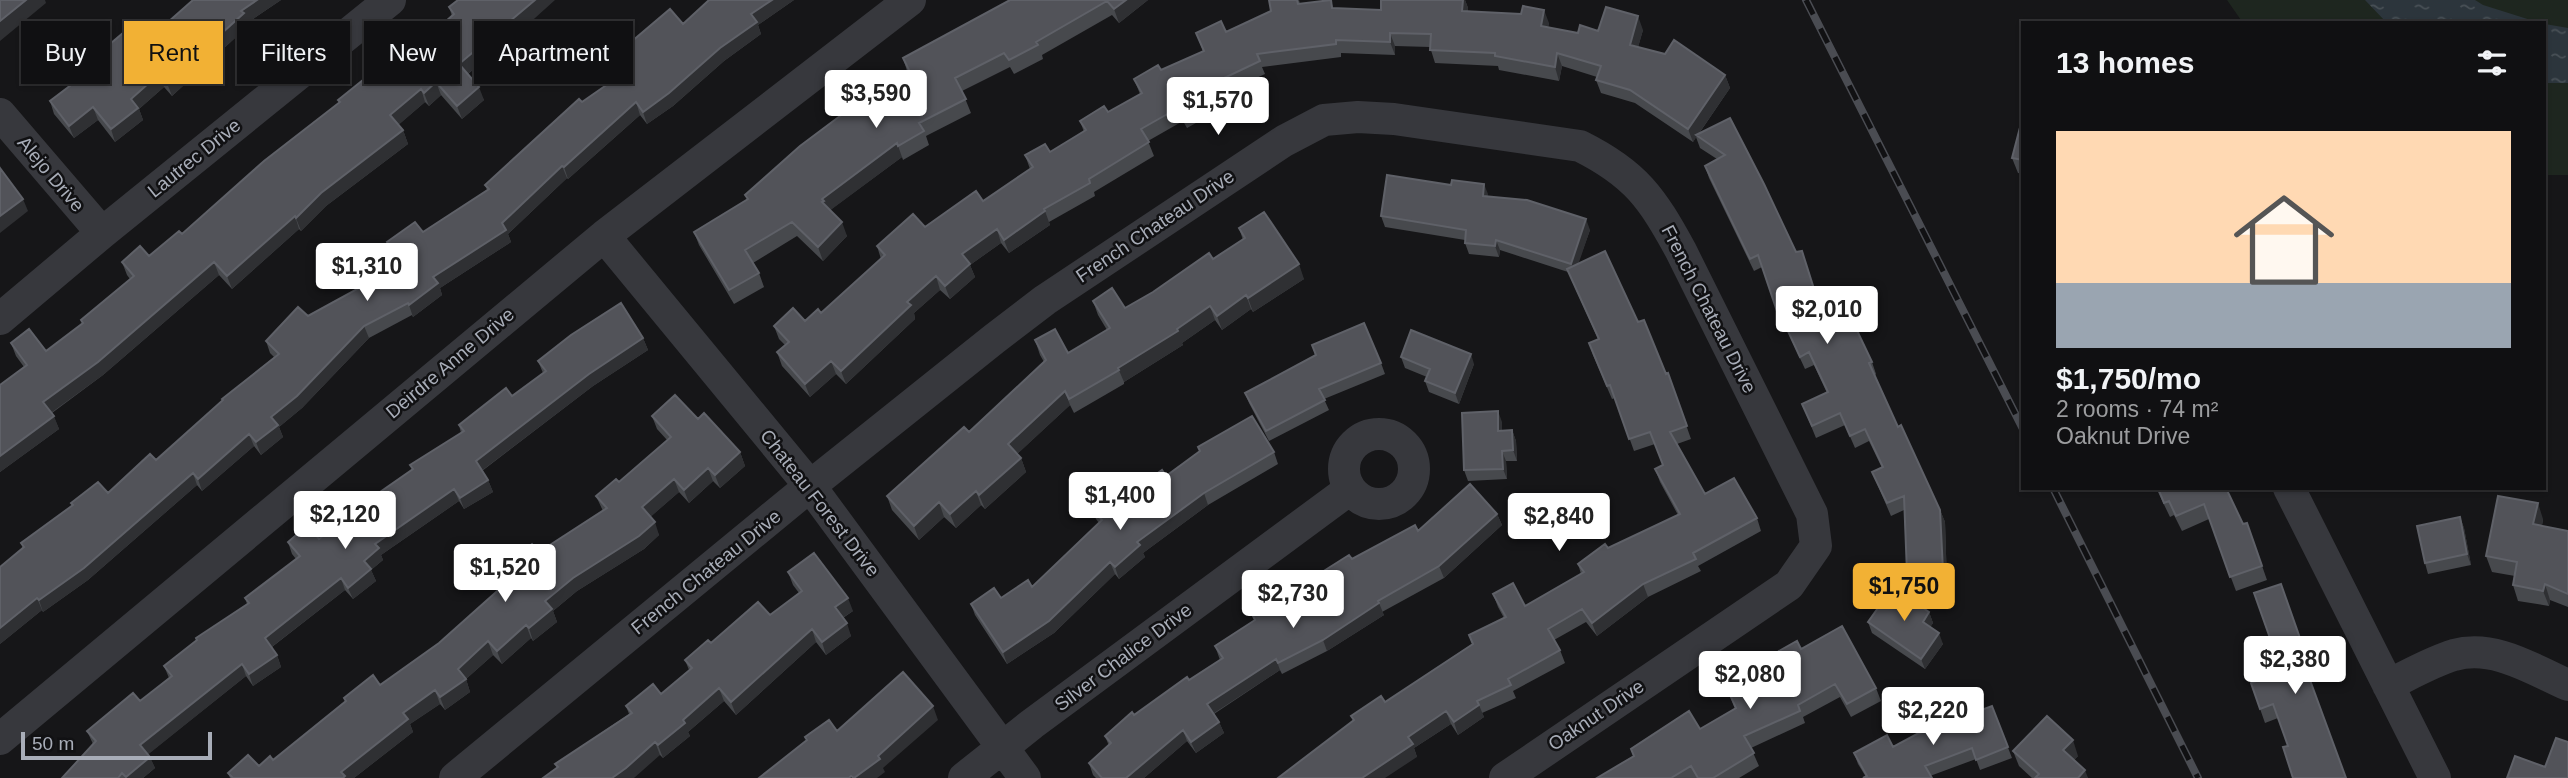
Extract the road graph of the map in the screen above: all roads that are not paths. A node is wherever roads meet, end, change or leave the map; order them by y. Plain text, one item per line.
1 (390, 0) edge
2 (910, 0) edge
3 (0, 114) edge
4 (102, 233) junction
5 (604, 236) junction
6 (0, 319) edge
7 (810, 486) junction
8 (1350, 489) dead end
9 (2290, 490) edge
10 (1816, 546) joint
11 (2388, 685) junction
12 (2568, 685) edge
13 (0, 738) edge
14 (1002, 747) junction
15 (455, 778) edge
16 (964, 778) edge
17 (1025, 778) edge
18 (1505, 778) edge
19 (2435, 778) edge

1 - 4 street, Lautrec Drive
2 - 5 street, Deirdre Anne Drive
3 - 4 street, Alejo Drive
4 - 6 street, Lautrec Drive
5 - 7 street, Chateau Forest Drive
5 - 13 street, Deirdre Anne Drive
7 - 10 street, French Chateau Drive
7 - 14 street, Chateau Forest Drive
7 - 15 street, French Chateau Drive
8 - 14 street, Silver Chalice Drive
9 - 11 street
10 - 18 street, Oaknut Drive
11 - 12 street
11 - 19 street
14 - 16 street, Silver Chalice Drive
14 - 17 street, Chateau Forest Drive

